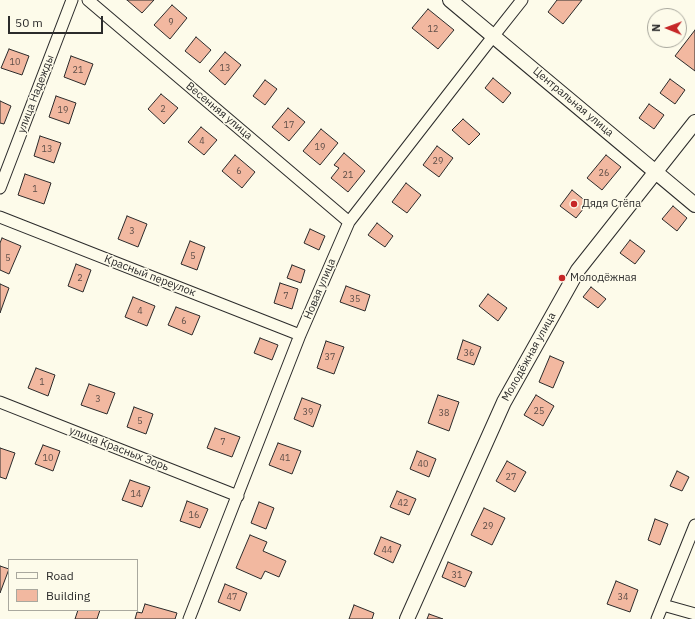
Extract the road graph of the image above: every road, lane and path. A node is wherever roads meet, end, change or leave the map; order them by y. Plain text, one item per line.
1 (72, 0) edge
2 (88, 0) edge
3 (450, 0) edge
4 (522, 0) edge
5 (493, 36) junction
6 (695, 122) edge
7 (656, 172) junction
8 (0, 188) edge
9 (695, 205) edge
10 (0, 217) edge
11 (349, 222) junction
12 (300, 335) junction
13 (0, 402) edge
14 (238, 496) junction
15 (695, 525) edge
16 (663, 604) junction
17 (695, 614) edge
18 (189, 619) edge
19 (407, 619) edge
20 (657, 619) edge

1 - 8 street, улица Надежды
2 - 11 street, Весенняя улица
3 - 5 street, Центральная улица
4 - 5 street, Новая улица
5 - 7 street, Центральная улица
5 - 11 street, Новая улица
6 - 7 street, Молодёжная улица
7 - 9 street, Центральная улица
7 - 19 street, Молодёжная улица
10 - 12 street, Красный переулок
11 - 12 street, Новая улица
12 - 14 street, Новая улица
13 - 14 street, улица Красных Зорь
14 - 18 street, Новая улица
15 - 16 street
16 - 17 street
16 - 20 street

